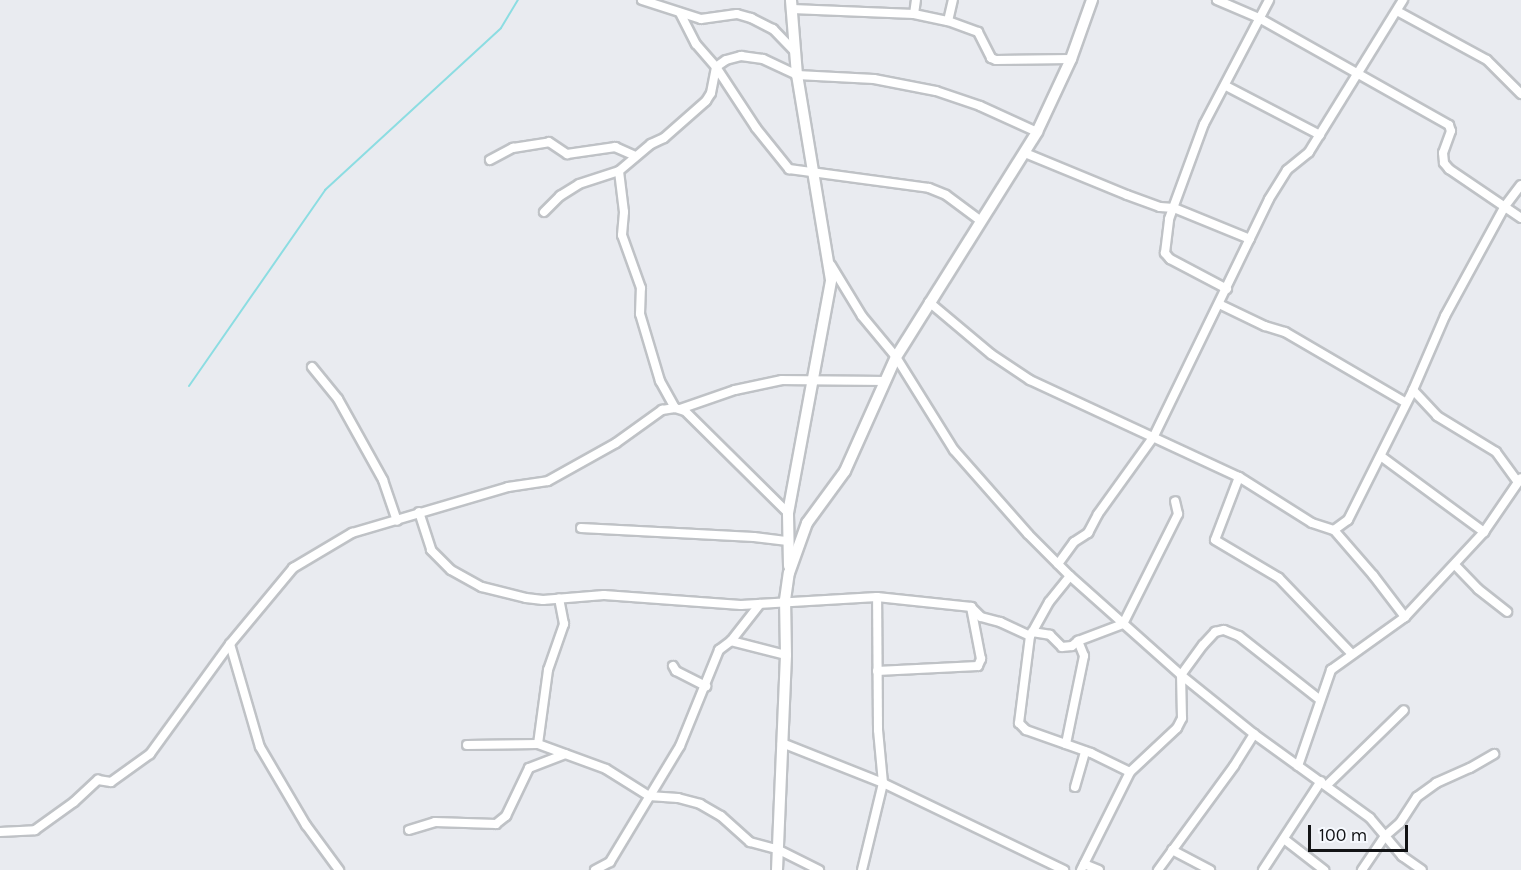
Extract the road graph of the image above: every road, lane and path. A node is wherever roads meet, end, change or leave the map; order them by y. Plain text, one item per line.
1 (642, 0) edge
2 (916, 0) edge
3 (953, 0) edge
4 (1092, 0) edge
5 (1218, 0) edge
6 (1269, 0) edge
7 (1403, 0) edge
8 (791, 5) edge
9 (1397, 11) junction
10 (680, 13) junction
11 (914, 14) junction
12 (1259, 18) junction
13 (948, 21) junction
14 (795, 52) junction
15 (1071, 59) junction
16 (716, 67) junction
17 (1356, 73) junction
18 (797, 75) junction
19 (1226, 86) junction
20 (1521, 94) edge
21 (1037, 132) junction
22 (1320, 135) junction
23 (1025, 153) junction
24 (635, 156) junction
25 (490, 160) dead end
26 (619, 171) junction
27 (816, 174) junction
28 (1521, 185) edge
29 (1505, 206) junction
30 (1174, 207) junction
31 (544, 212) dead end
32 (1521, 218) edge
33 (981, 221) junction
34 (1250, 239) junction
35 (830, 264) junction
36 (1227, 289) junction
37 (929, 302) junction
38 (1219, 304) junction
39 (896, 357) junction
40 (312, 367) dead end
41 (883, 381) junction
42 (814, 382) junction
43 (1413, 390) junction
44 (1405, 402) junction
45 (677, 409) junction
46 (1154, 436) junction
47 (1382, 457) junction
48 (1239, 477) junction
49 (1520, 480) edge
50 (1175, 501) dead end
51 (419, 512) junction
52 (788, 513) junction
53 (397, 521) junction
54 (580, 528) dead end
55 (1334, 530) junction
56 (1484, 532) junction
57 (788, 542) junction
58 (1058, 564) junction
59 (1455, 565) junction
60 (789, 573) junction
61 (1070, 576) junction
62 (878, 597) junction
63 (559, 598) junction
64 (785, 600) junction
65 (760, 604) junction
66 (971, 607) junction
67 (1507, 612) dead end
68 (1405, 617) junction
69 (1123, 624) junction
70 (1031, 634) junction
71 (1078, 641) junction
72 (730, 642) junction
73 (230, 644) junction
74 (1352, 654) junction
75 (786, 655) junction
76 (673, 666) dead end
77 (877, 671) junction
78 (1181, 675) junction
79 (706, 686) junction
80 (1319, 699) junction
81 (1404, 710) dead end
82 (1254, 734) junction
83 (782, 743) junction
84 (538, 744) junction
85 (1066, 744) junction
86 (467, 745) dead end
87 (1085, 751) junction
88 (565, 754) junction
89 (1494, 754) dead end
90 (1298, 766) junction
91 (1130, 772) junction
92 (883, 783) junction
93 (1324, 783) junction
94 (1075, 788) dead end
95 (649, 796) junction
96 (409, 830) dead end
97 (0, 832) edge
98 (1385, 836) junction
99 (1284, 839) junction
100 (777, 849) junction
101 (1172, 850) junction
102 (1082, 867) edge
103 (339, 870) edge
104 (595, 870) edge
105 (777, 870) edge
106 (819, 870) edge
107 (862, 870) edge
108 (1064, 870) edge
109 (1099, 870) edge
110 (1158, 870) edge
111 (1210, 870) edge
112 (1263, 870) edge
113 (1324, 870) edge
114 (1362, 870) edge
115 (1422, 870) edge

1 - 10 street
2 - 11 street
3 - 13 street
4 - 15 street
5 - 12 street
6 - 12 street
7 - 9 street
8 - 11 street
8 - 14 street
9 - 17 street
9 - 20 street
10 - 14 street
10 - 16 street
11 - 13 street
12 - 17 street
12 - 19 street
13 - 15 street
14 - 18 street
15 - 21 street
16 - 18 street
16 - 24 street
16 - 27 street
17 - 22 street
17 - 29 street
18 - 21 street
18 - 27 street
19 - 22 street
19 - 30 street
21 - 23 street
22 - 34 street
23 - 30 street
23 - 33 street
24 - 25 street
24 - 26 street
26 - 31 street
26 - 45 street
27 - 33 street
27 - 35 street
28 - 29 street
29 - 32 street
29 - 43 street
30 - 34 street
30 - 36 street
33 - 37 street
34 - 36 street
35 - 39 street
35 - 42 street
36 - 38 street
37 - 39 street
37 - 46 street
38 - 44 street
38 - 46 street
39 - 41 street
39 - 58 street
40 - 53 street
41 - 42 street
41 - 60 street
42 - 45 street
42 - 52 street
43 - 44 street
43 - 49 street
44 - 47 street
45 - 51 street
45 - 52 street
46 - 48 street
46 - 58 street
47 - 55 street
47 - 56 street
48 - 55 street
48 - 74 street
49 - 56 street
50 - 69 street
51 - 53 street
51 - 63 street
52 - 57 street
53 - 73 street
54 - 57 street
55 - 68 street
56 - 59 street
57 - 60 street
58 - 61 street
59 - 67 street
59 - 68 street
60 - 64 street
61 - 69 street
61 - 70 street
62 - 64 street
62 - 66 street
62 - 77 street
63 - 65 street
63 - 84 street
64 - 65 street
64 - 75 street
65 - 72 street
66 - 70 street
66 - 77 street
68 - 74 street
69 - 71 street
69 - 78 street
70 - 71 street
70 - 85 street
71 - 85 street
72 - 75 street
72 - 79 street
73 - 97 street
73 - 103 street
74 - 80 street
75 - 83 street
76 - 79 street
77 - 92 street
78 - 80 street
78 - 82 street
78 - 91 street
79 - 95 street
80 - 90 street
81 - 93 street
82 - 90 street
82 - 101 street
83 - 92 street
83 - 100 street
84 - 86 street
84 - 88 street
85 - 87 street
87 - 91 street
87 - 94 street
88 - 95 street
88 - 96 street
89 - 98 street
90 - 93 street
91 - 102 street
92 - 107 street
92 - 108 street
93 - 98 street
93 - 99 street
95 - 100 street
95 - 104 street
98 - 114 street
98 - 115 street
99 - 112 street
99 - 113 street
100 - 105 street
100 - 106 street
101 - 110 street
101 - 111 street
102 - 109 street

